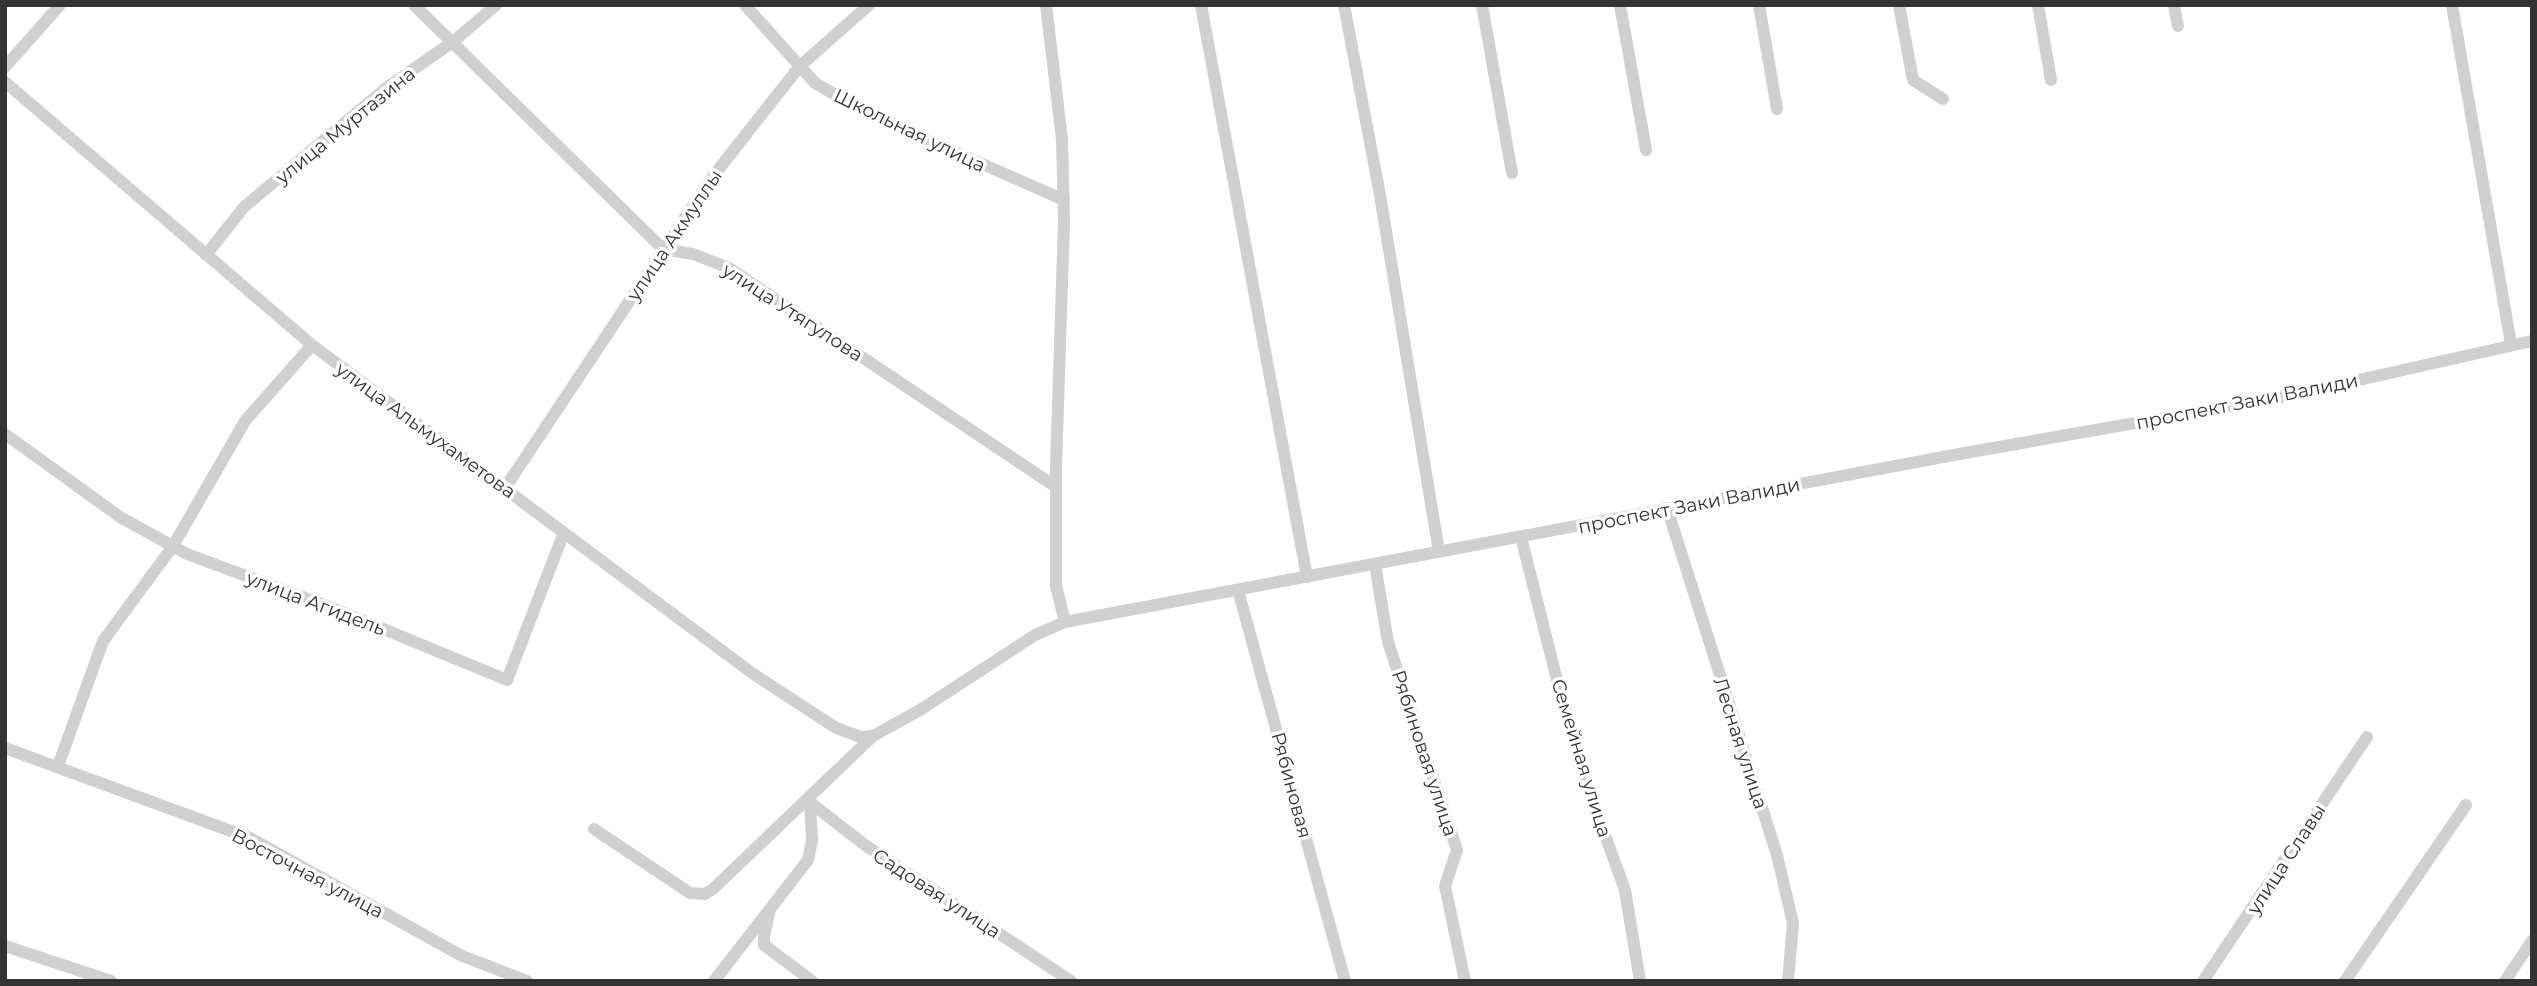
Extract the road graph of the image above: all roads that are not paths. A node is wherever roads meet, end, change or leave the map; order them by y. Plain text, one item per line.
1 (60, 5) edge
2 (414, 5) edge
3 (496, 5) edge
4 (745, 5) edge
5 (869, 5) edge
6 (1046, 5) edge
7 (1201, 5) edge
8 (1344, 5) edge
9 (1482, 5) edge
10 (1620, 5) edge
11 (1759, 5) edge
12 (1899, 5) edge
13 (2038, 5) edge
14 (2174, 5) edge
15 (2452, 5) edge
16 (2178, 26) dead end
17 (454, 41) junction
18 (800, 66) junction
19 (5, 67) edge
20 (2051, 80) dead end
21 (5, 82) edge
22 (1943, 99) dead end
23 (1777, 109) dead end
24 (1646, 150) dead end
25 (1512, 173) dead end
26 (1063, 200) junction
27 (663, 249) junction
28 (206, 255) junction
29 (2532, 341) edge
30 (2511, 344) junction
31 (312, 345) junction
32 (5, 434) edge
33 (1056, 487) junction
34 (505, 488) junction
35 (1667, 508) junction
36 (1521, 537) junction
37 (561, 540) dead end
38 (173, 546) junction
39 (1439, 552) junction
40 (1374, 564) junction
41 (1307, 577) junction
42 (1238, 590) junction
43 (1065, 622) junction
44 (873, 736) junction
45 (2367, 737) dead end
46 (5, 748) edge
47 (58, 766) junction
48 (809, 802) junction
49 (2466, 805) dead end
50 (594, 829) dead end
51 (771, 910) junction
52 (2532, 941) edge
53 (5, 946) edge
54 (111, 981) edge
55 (527, 981) edge
56 (714, 981) edge
57 (811, 981) edge
58 (1071, 981) edge
59 (1346, 981) edge
60 (1465, 981) edge
61 (1640, 981) edge
62 (1788, 981) edge
63 (2203, 981) edge
64 (2345, 981) edge
65 (2505, 981) edge

1 - 19 street
2 - 17 street
3 - 17 street
4 - 18 street, Школьная улица
5 - 18 street, улица Акмуллы
6 - 26 street
7 - 41 street
8 - 39 street
9 - 25 street
10 - 24 street
11 - 23 street
12 - 22 street
13 - 20 street
14 - 16 street
15 - 30 street
17 - 27 street
17 - 28 street, улица Муртазина
18 - 26 street, Школьная улица
18 - 27 street, улица Акмуллы
21 - 28 street, улица Альмухаметова
26 - 33 street
27 - 33 street, улица Утягулова
27 - 34 street, улица Акмуллы
28 - 31 street, улица Альмухаметова
29 - 30 street, проспект Заки Валиди
30 - 35 street, проспект Заки Валиди
31 - 34 street, улица Альмухаметова
31 - 38 street
32 - 38 street, улица Агидель
33 - 43 street
34 - 44 street, улица Альмухаметова
35 - 36 street, проспект Заки Валиди
35 - 62 street, Лесная улица
36 - 39 street, проспект Заки Валиди
36 - 61 street, Семейная улица
37 - 38 street, улица Агидель
38 - 47 street
39 - 40 street, проспект Заки Валиди
40 - 41 street, проспект Заки Валиди
40 - 60 street, Рябиновая улица
41 - 42 street, проспект Заки Валиди
42 - 43 street, проспект Заки Валиди
42 - 59 street, Рябиновая
43 - 44 street, проспект Заки Валиди
44 - 48 street, проспект Заки Валиди
45 - 63 street, улица Славы
46 - 47 street, Восточная улица
47 - 55 street, Восточная улица
48 - 50 street, проспект Заки Валиди
48 - 51 street
48 - 58 street, Садовая улица
49 - 64 street
51 - 56 street
51 - 57 street
52 - 65 street
53 - 54 street

